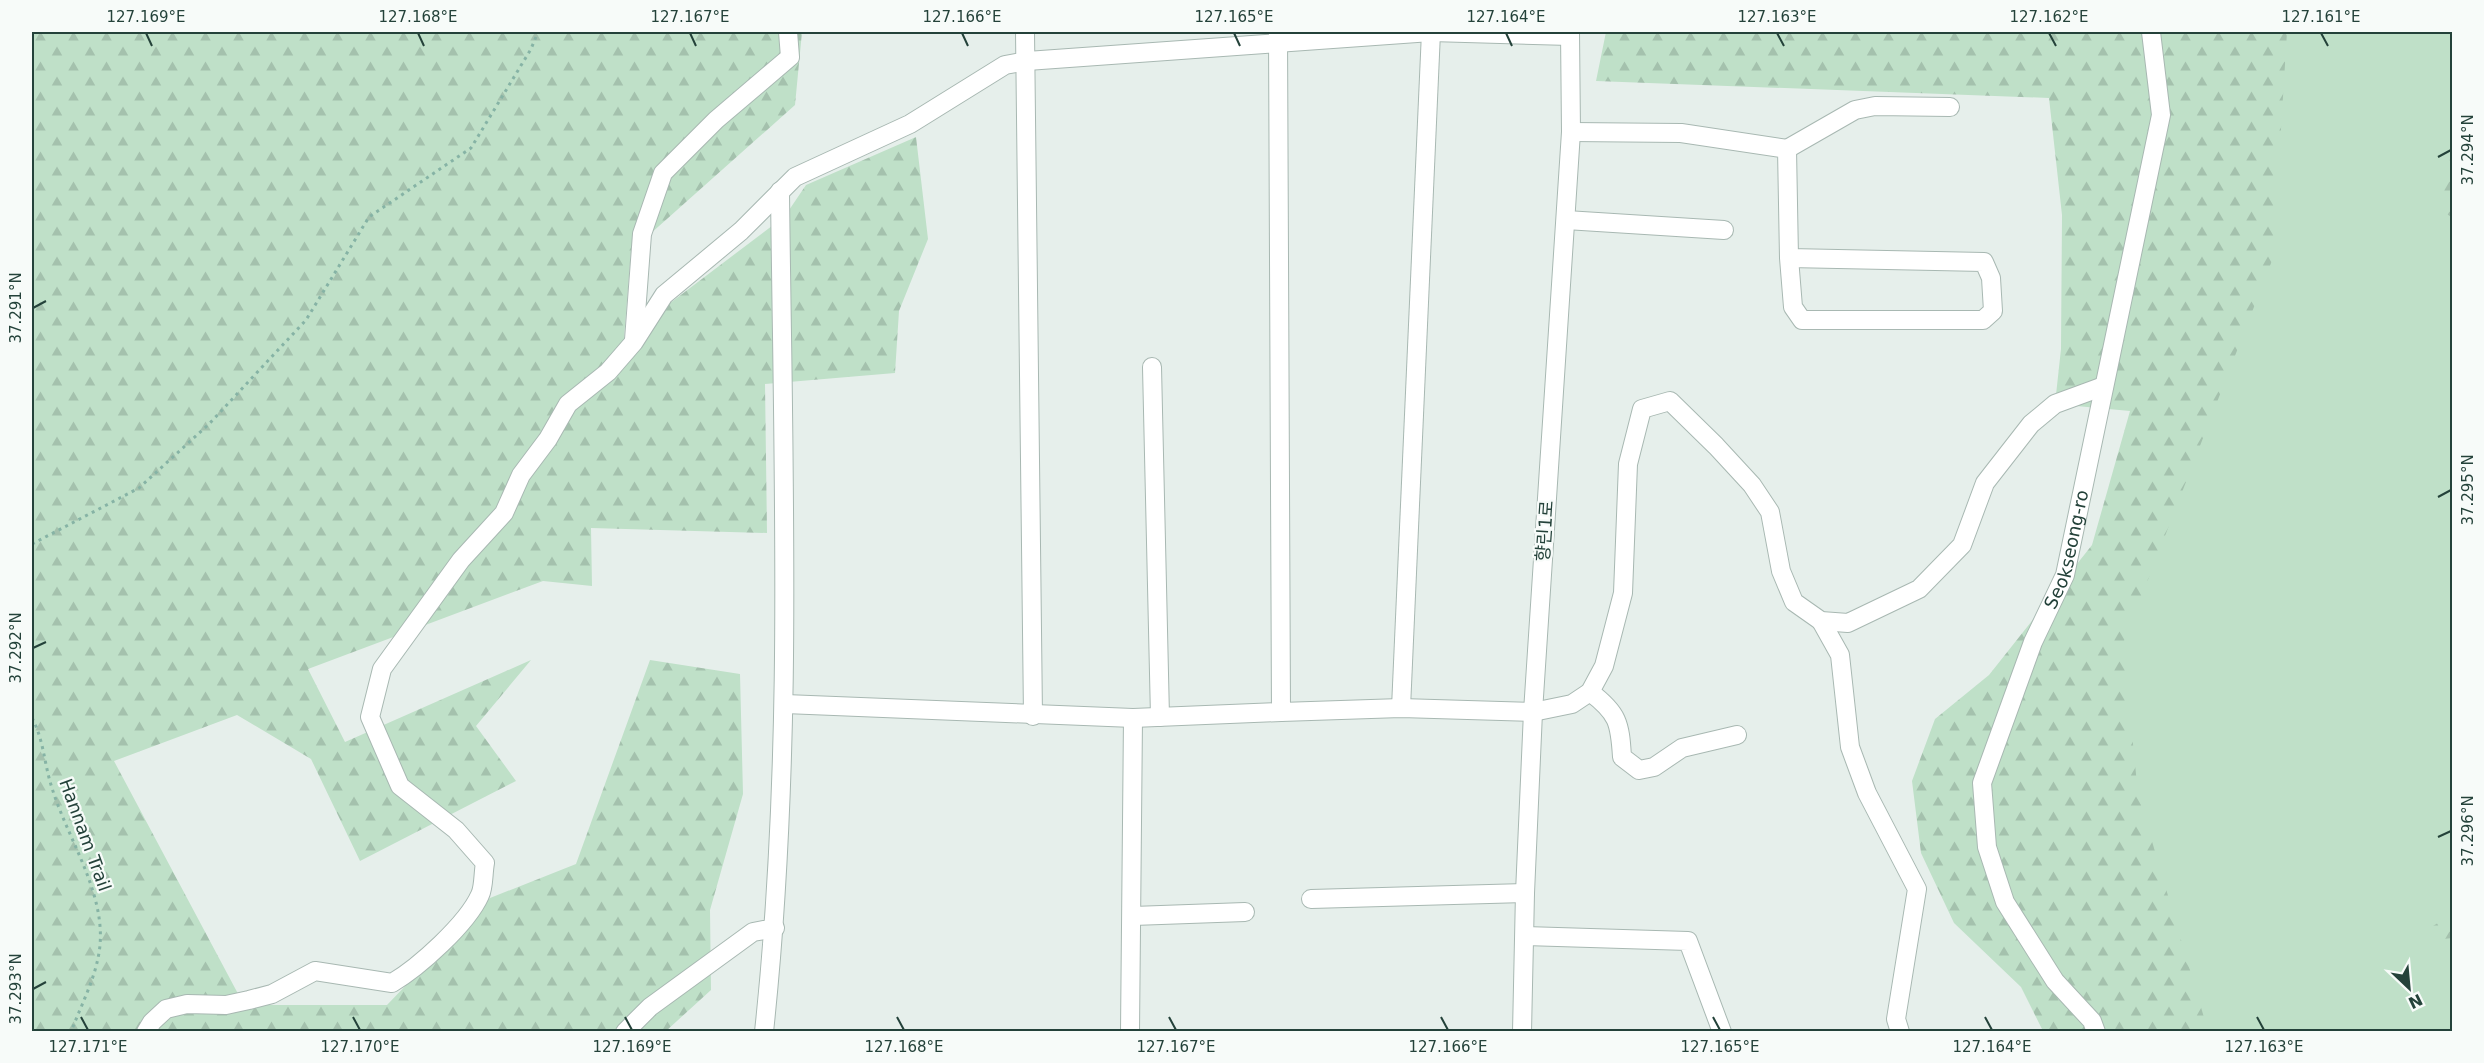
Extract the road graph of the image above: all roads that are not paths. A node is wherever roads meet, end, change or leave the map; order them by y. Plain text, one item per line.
1 (788, 32) edge
2 (1025, 32) edge
3 (1431, 32) edge
4 (2151, 32) edge
5 (1570, 34) edge
6 (1278, 38) edge
7 (1027, 61) junction
8 (1950, 107) dead end
9 (1571, 132) junction
10 (1787, 149) junction
11 (780, 191) junction
12 (1566, 220) junction
13 (1724, 230) dead end
14 (1789, 258) junction
15 (634, 342) junction
16 (1152, 367) dead end
17 (2104, 386) junction
18 (1821, 621) junction
19 (1590, 692) junction
20 (785, 704) junction
21 (1401, 708) junction
22 (1281, 712) junction
23 (1533, 712) junction
24 (1033, 716) junction
25 (1160, 717) junction
26 (1133, 718) junction
27 (1737, 735) dead end
28 (1525, 893) junction
29 (1311, 899) dead end
30 (1245, 912) dead end
31 (1133, 916) junction
32 (775, 928) junction
33 (1525, 936) junction
34 (146, 1032) edge
35 (625, 1032) edge
36 (764, 1032) edge
37 (1130, 1032) edge
38 (1522, 1032) edge
39 (1722, 1032) edge
40 (1900, 1032) edge
41 (2096, 1032) edge

1 - 15 street
2 - 7 street
3 - 5 street
3 - 6 street
3 - 21 street
4 - 17 street, Seokseong-ro
5 - 9 street, 향린1로
6 - 7 street
6 - 22 street
7 - 11 street
7 - 24 street
8 - 10 street
9 - 10 street
9 - 12 street, 향린1로
10 - 14 street
11 - 15 street
11 - 20 street
12 - 13 street
12 - 23 street, 향린1로
14 - 14 street
15 - 34 street
16 - 25 street
17 - 18 street
17 - 41 street, Seokseong-ro
18 - 19 street
18 - 40 street
19 - 23 street
19 - 27 street
20 - 24 street
20 - 32 street
21 - 22 street
21 - 23 street
22 - 25 street
23 - 28 street, 향린1로
24 - 26 street
25 - 26 street
26 - 31 street
28 - 29 street
28 - 33 street, 향린1로
30 - 31 street
31 - 37 street
32 - 35 street
32 - 36 street
33 - 38 street, 향린1로
33 - 39 street

